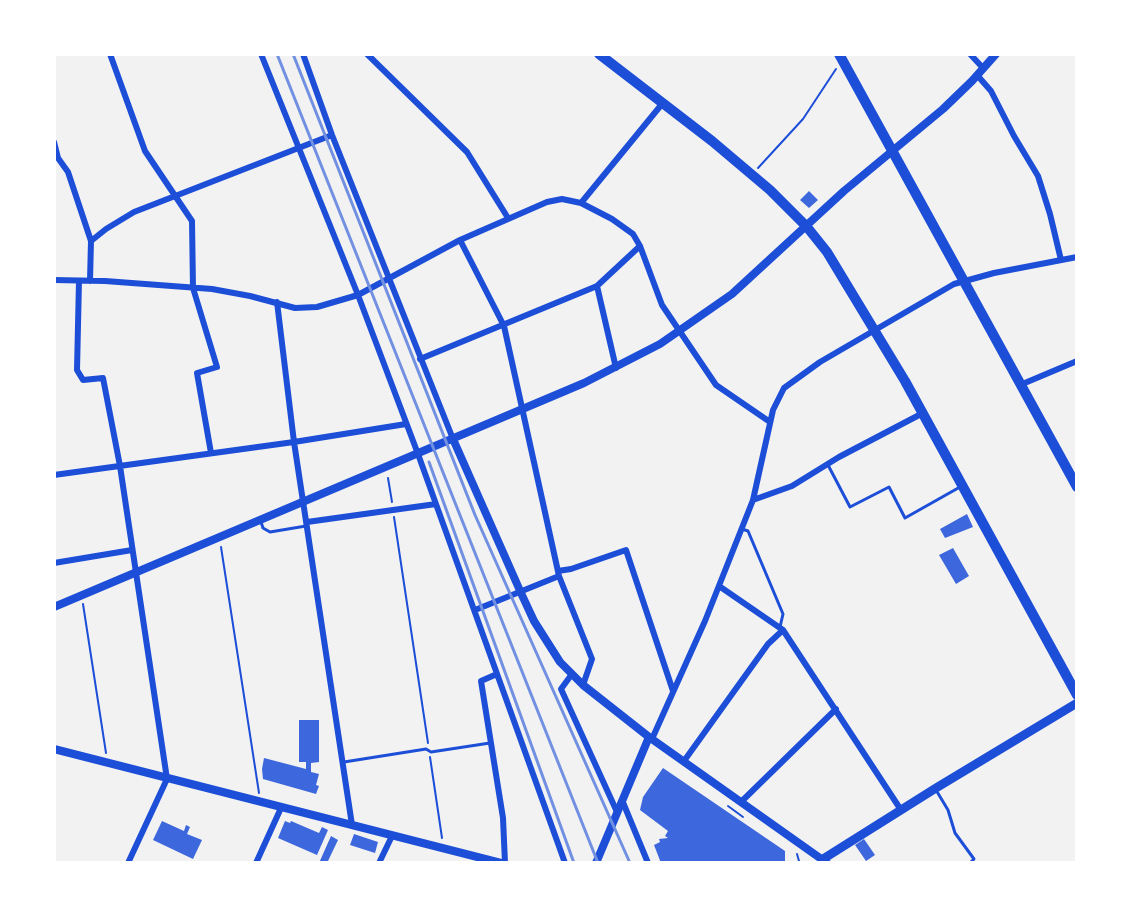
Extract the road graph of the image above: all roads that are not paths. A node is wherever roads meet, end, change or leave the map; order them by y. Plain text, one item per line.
1 (110, 54) edge
2 (261, 54) edge
3 (303, 54) edge
4 (367, 54) edge
5 (599, 54) edge
6 (838, 54) edge
7 (970, 54) edge
8 (996, 54) edge
9 (980, 72) junction
10 (662, 104) junction
11 (332, 135) junction
12 (54, 142) edge
13 (298, 149) junction
14 (892, 151) junction
15 (176, 195) junction
16 (581, 203) junction
17 (508, 218) junction
18 (807, 227) junction
19 (460, 240) junction
20 (92, 241) junction
21 (640, 246) junction
22 (1077, 257) edge
23 (1061, 260) junction
24 (388, 278) junction
25 (54, 280) edge
26 (79, 281) junction
27 (90, 281) junction
28 (964, 281) junction
29 (597, 285) junction
30 (193, 288) junction
31 (358, 295) junction
32 (277, 302) junction
33 (504, 326) junction
34 (875, 329) junction
35 (679, 333) junction
36 (420, 359) junction
37 (1077, 361) edge
38 (616, 368) junction
39 (1019, 385) junction
40 (524, 409) junction
41 (922, 412) junction
42 (770, 422) junction
43 (406, 423) junction
44 (453, 440) junction
45 (294, 442) junction
46 (211, 453) junction
47 (418, 454) junction
48 (120, 465) junction
49 (828, 465) junction
50 (54, 475) edge
51 (962, 486) junction
52 (1077, 487) edge
53 (753, 500) junction
54 (304, 501) junction
55 (436, 504) junction
56 (260, 520) junction
57 (308, 524) junction
58 (742, 529) junction
59 (132, 550) junction
60 (54, 563) edge
61 (136, 572) junction
62 (559, 574) junction
63 (719, 586) junction
64 (521, 593) junction
65 (54, 607) edge
66 (475, 610) junction
67 (782, 629) junction
68 (497, 674) junction
69 (572, 674) junction
70 (583, 685) junction
71 (673, 692) junction
72 (1077, 694) edge
73 (1077, 703) edge
74 (836, 709) junction
75 (650, 738) junction
76 (490, 743) junction
77 (54, 750) edge
78 (684, 761) junction
79 (342, 762) junction
80 (167, 779) junction
81 (936, 788) junction
82 (622, 799) junction
83 (742, 801) junction
84 (281, 808) junction
85 (901, 810) junction
86 (617, 812) junction
87 (352, 825) junction
88 (392, 836) junction
89 (468, 859) edge
90 (823, 862) edge
91 (128, 863) edge
92 (255, 863) edge
93 (380, 863) edge
94 (503, 863) edge
95 (566, 863) edge
96 (596, 863) edge
97 (648, 863) edge
98 (970, 863) edge

1 - 15 street
2 - 13 street
3 - 11 street
4 - 17 street
5 - 10 main road
6 - 14 main road
7 - 9 street
8 - 9 street
9 - 14 street
9 - 23 street
10 - 16 street
10 - 18 main road
11 - 13 street
11 - 24 street
12 - 20 street
13 - 15 street
13 - 31 street
14 - 18 street
14 - 28 main road
15 - 20 street
15 - 30 street
16 - 17 street
16 - 21 street
17 - 19 street
18 - 34 main road
18 - 35 street
19 - 24 street
19 - 33 street
20 - 27 street
21 - 29 street
21 - 35 street
22 - 23 street
23 - 28 street
24 - 31 street
24 - 36 street
25 - 26 street
26 - 27 street
26 - 48 street
27 - 30 street
28 - 34 street
28 - 39 main road
29 - 33 street
29 - 38 street
30 - 32 street
30 - 46 street
31 - 32 street
31 - 43 street
32 - 45 street
33 - 36 street
33 - 40 street
34 - 41 main road
34 - 42 street
35 - 38 street
35 - 42 street
36 - 44 street
37 - 39 street
38 - 40 street
39 - 52 main road
40 - 44 street
40 - 62 street
41 - 49 street
41 - 51 main road
42 - 53 street
43 - 45 street
43 - 47 street
44 - 47 street
44 - 64 street
45 - 46 street
45 - 54 street
46 - 48 street
47 - 54 street
47 - 55 street
48 - 50 street
48 - 59 street
49 - 51 lane
49 - 53 street
51 - 72 main road
53 - 58 street
54 - 56 street
54 - 57 street
55 - 57 street
55 - 66 street
56 - 57 lane
56 - 61 street
57 - 79 street
58 - 63 street
58 - 67 lane
59 - 60 street
59 - 61 street
61 - 65 street
61 - 80 street
62 - 64 street
62 - 70 street
62 - 71 street
63 - 67 street
63 - 71 street
64 - 66 street
64 - 69 street
66 - 68 street
67 - 74 street
67 - 78 street
68 - 76 street
68 - 95 street
69 - 70 street
69 - 86 street
70 - 75 street
71 - 75 street
73 - 81 main road
74 - 83 street
74 - 85 street
75 - 78 street
75 - 82 street
76 - 79 lane
76 - 94 street
77 - 80 street
78 - 83 street
79 - 87 street
80 - 84 street
80 - 91 street
81 - 85 main road
81 - 98 lane
82 - 86 street
82 - 97 street
83 - 90 street
84 - 87 street
84 - 92 street
85 - 90 main road
86 - 96 street
87 - 88 street
88 - 89 street
88 - 93 street
89 - 94 street

